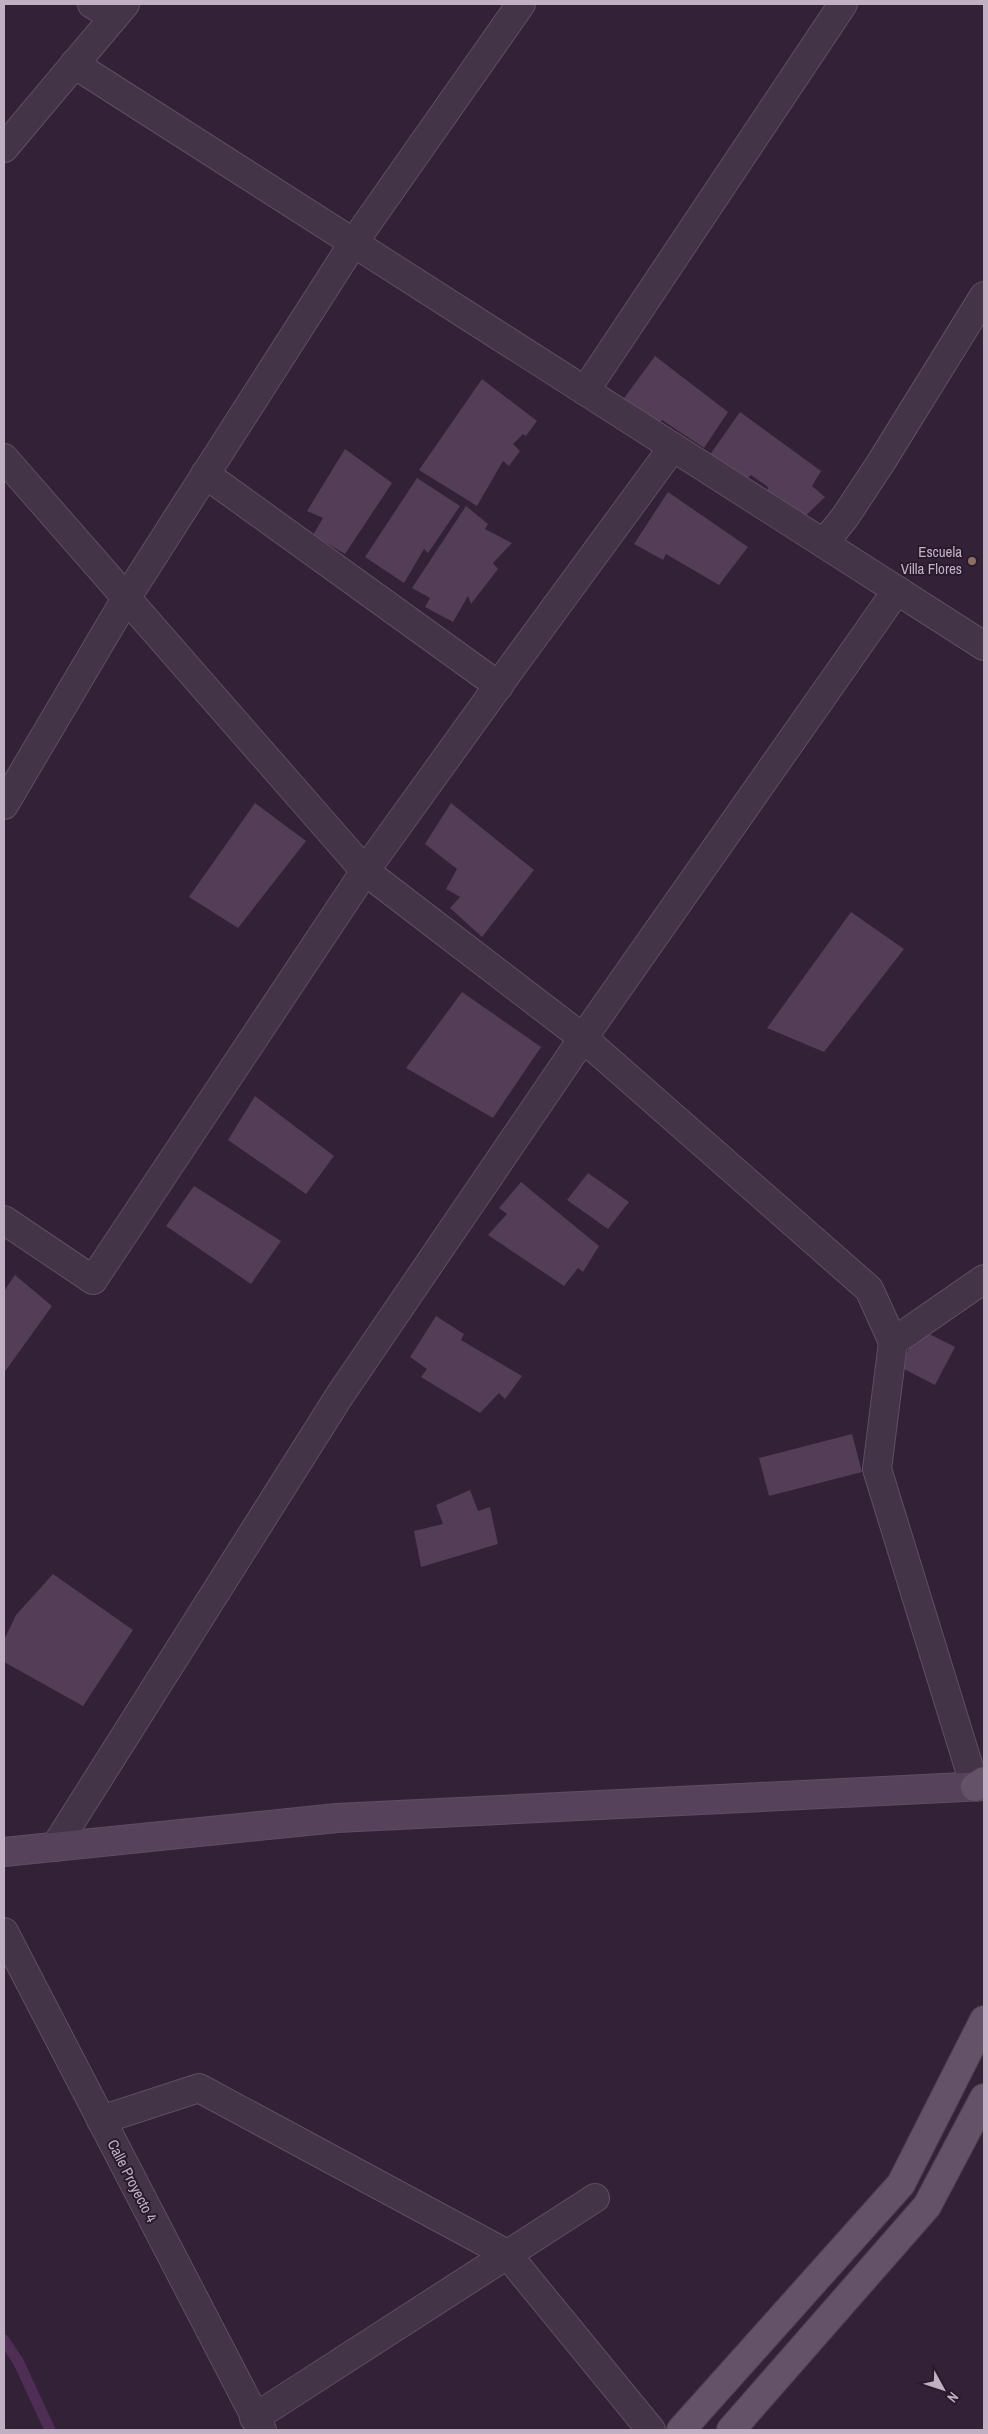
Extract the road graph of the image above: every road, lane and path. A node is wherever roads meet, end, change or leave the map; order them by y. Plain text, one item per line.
1 (520, 4) edge
2 (842, 4) edge
3 (110, 8) edge
4 (74, 64) junction
5 (4, 148) edge
6 (354, 242) junction
7 (984, 296) edge
8 (585, 391) junction
9 (673, 447) junction
10 (4, 458) edge
11 (205, 474) junction
12 (824, 543) junction
13 (896, 590) junction
14 (127, 597) junction
15 (984, 646) edge
16 (499, 686) junction
17 (4, 805) edge
18 (366, 871) junction
19 (583, 1038) junction
20 (4, 1220) edge
21 (984, 1279) edge
22 (893, 1342) junction
23 (982, 1786) edge
24 (55, 1847) junction
25 (4, 1852) edge
26 (4, 1932) edge
27 (984, 2020) edge
28 (984, 2098) edge
29 (101, 2120) junction
30 (595, 2198) dead end
31 (507, 2254) junction
32 (258, 2424) edge
33 (651, 2430) edge
34 (681, 2430) edge
35 (731, 2430) edge

1 - 6 street
2 - 8 street
3 - 4 street
4 - 5 street
4 - 6 street
6 - 8 street
6 - 11 street
7 - 12 street
8 - 9 street
9 - 12 street
9 - 16 street
10 - 14 street
11 - 14 street
11 - 16 street
12 - 13 street
13 - 15 street
13 - 19 street
14 - 17 street
14 - 18 street
16 - 18 street
18 - 19 street
18 - 20 street
19 - 22 street
19 - 24 street
21 - 22 street
22 - 23 street
23 - 24 main road
24 - 25 main road
26 - 29 street, Calle Proyecto 4
27 - 34 main road
28 - 35 main road
29 - 31 street
29 - 32 street, Calle Proyecto 4
30 - 31 street
31 - 32 street
31 - 33 street

